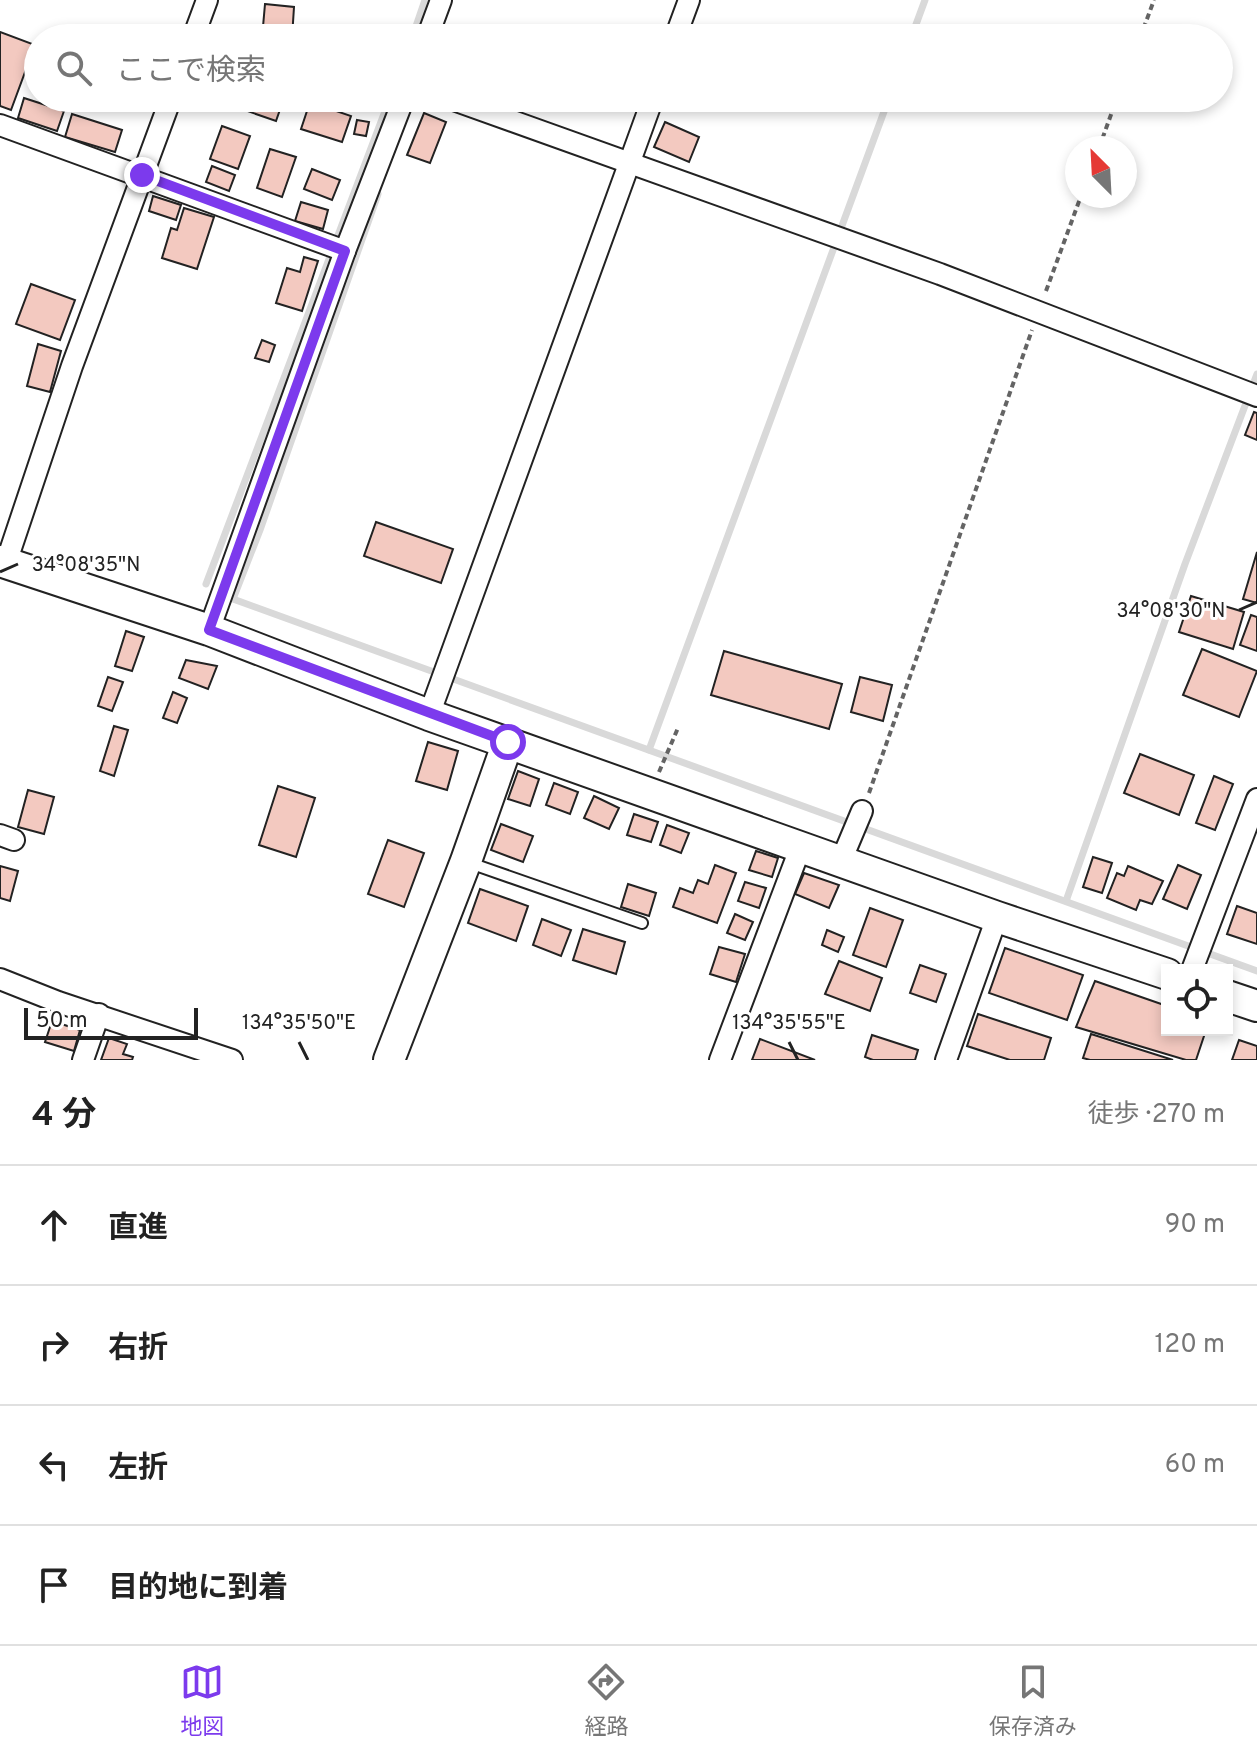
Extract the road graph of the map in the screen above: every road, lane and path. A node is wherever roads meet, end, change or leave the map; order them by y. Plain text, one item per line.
1 (207, 0) edge
2 (441, 0) edge
3 (689, 0) edge
4 (1154, 0) edge
5 (198, 24) edge
6 (432, 24) edge
7 (680, 24) edge
8 (1145, 24) edge
9 (166, 112) edge
10 (399, 112) edge
11 (486, 112) edge
12 (648, 112) edge
13 (1112, 112) edge
14 (0, 125) edge
15 (1103, 136) edge
16 (629, 162) junction
17 (142, 175) junction
18 (1077, 208) edge
19 (345, 251) junction
20 (1038, 312) junction
21 (1257, 396) edge
22 (3, 562) edge
23 (209, 630) junction
24 (429, 715) junction
25 (678, 728) dead end
26 (508, 742) junction
27 (657, 778) dead end
28 (1257, 799) edge
29 (862, 811) joint
30 (801, 846) junction
31 (466, 861) junction
32 (841, 861) junction
33 (997, 917) junction
34 (642, 923) dead end
35 (1195, 961) edge
36 (1161, 972) edge
37 (0, 979) edge
38 (1233, 998) edge
39 (1257, 1006) edge
40 (99, 1014) junction
41 (185, 1052) edge
42 (83, 1060) edge
43 (232, 1060) edge
44 (389, 1060) edge
45 (720, 1060) edge
46 (946, 1060) edge

1 - 5 street
2 - 6 street
3 - 7 street
4 - 8 path
9 - 17 street
10 - 19 street
11 - 16 street
12 - 16 street
13 - 15 path
14 - 17 street
16 - 20 street
16 - 24 street
17 - 19 street
17 - 22 street
18 - 20 path
19 - 23 street
20 - 21 street
20 - 29 path
22 - 23 street
23 - 24 street
24 - 26 street
25 - 27 path
26 - 30 street
26 - 31 street
28 - 35 street
29 - 32 street
30 - 32 street
30 - 45 street
31 - 34 lane
31 - 44 street
32 - 33 street
33 - 36 street
33 - 46 street
37 - 40 street
38 - 39 street
40 - 41 street
40 - 42 street
41 - 43 street

